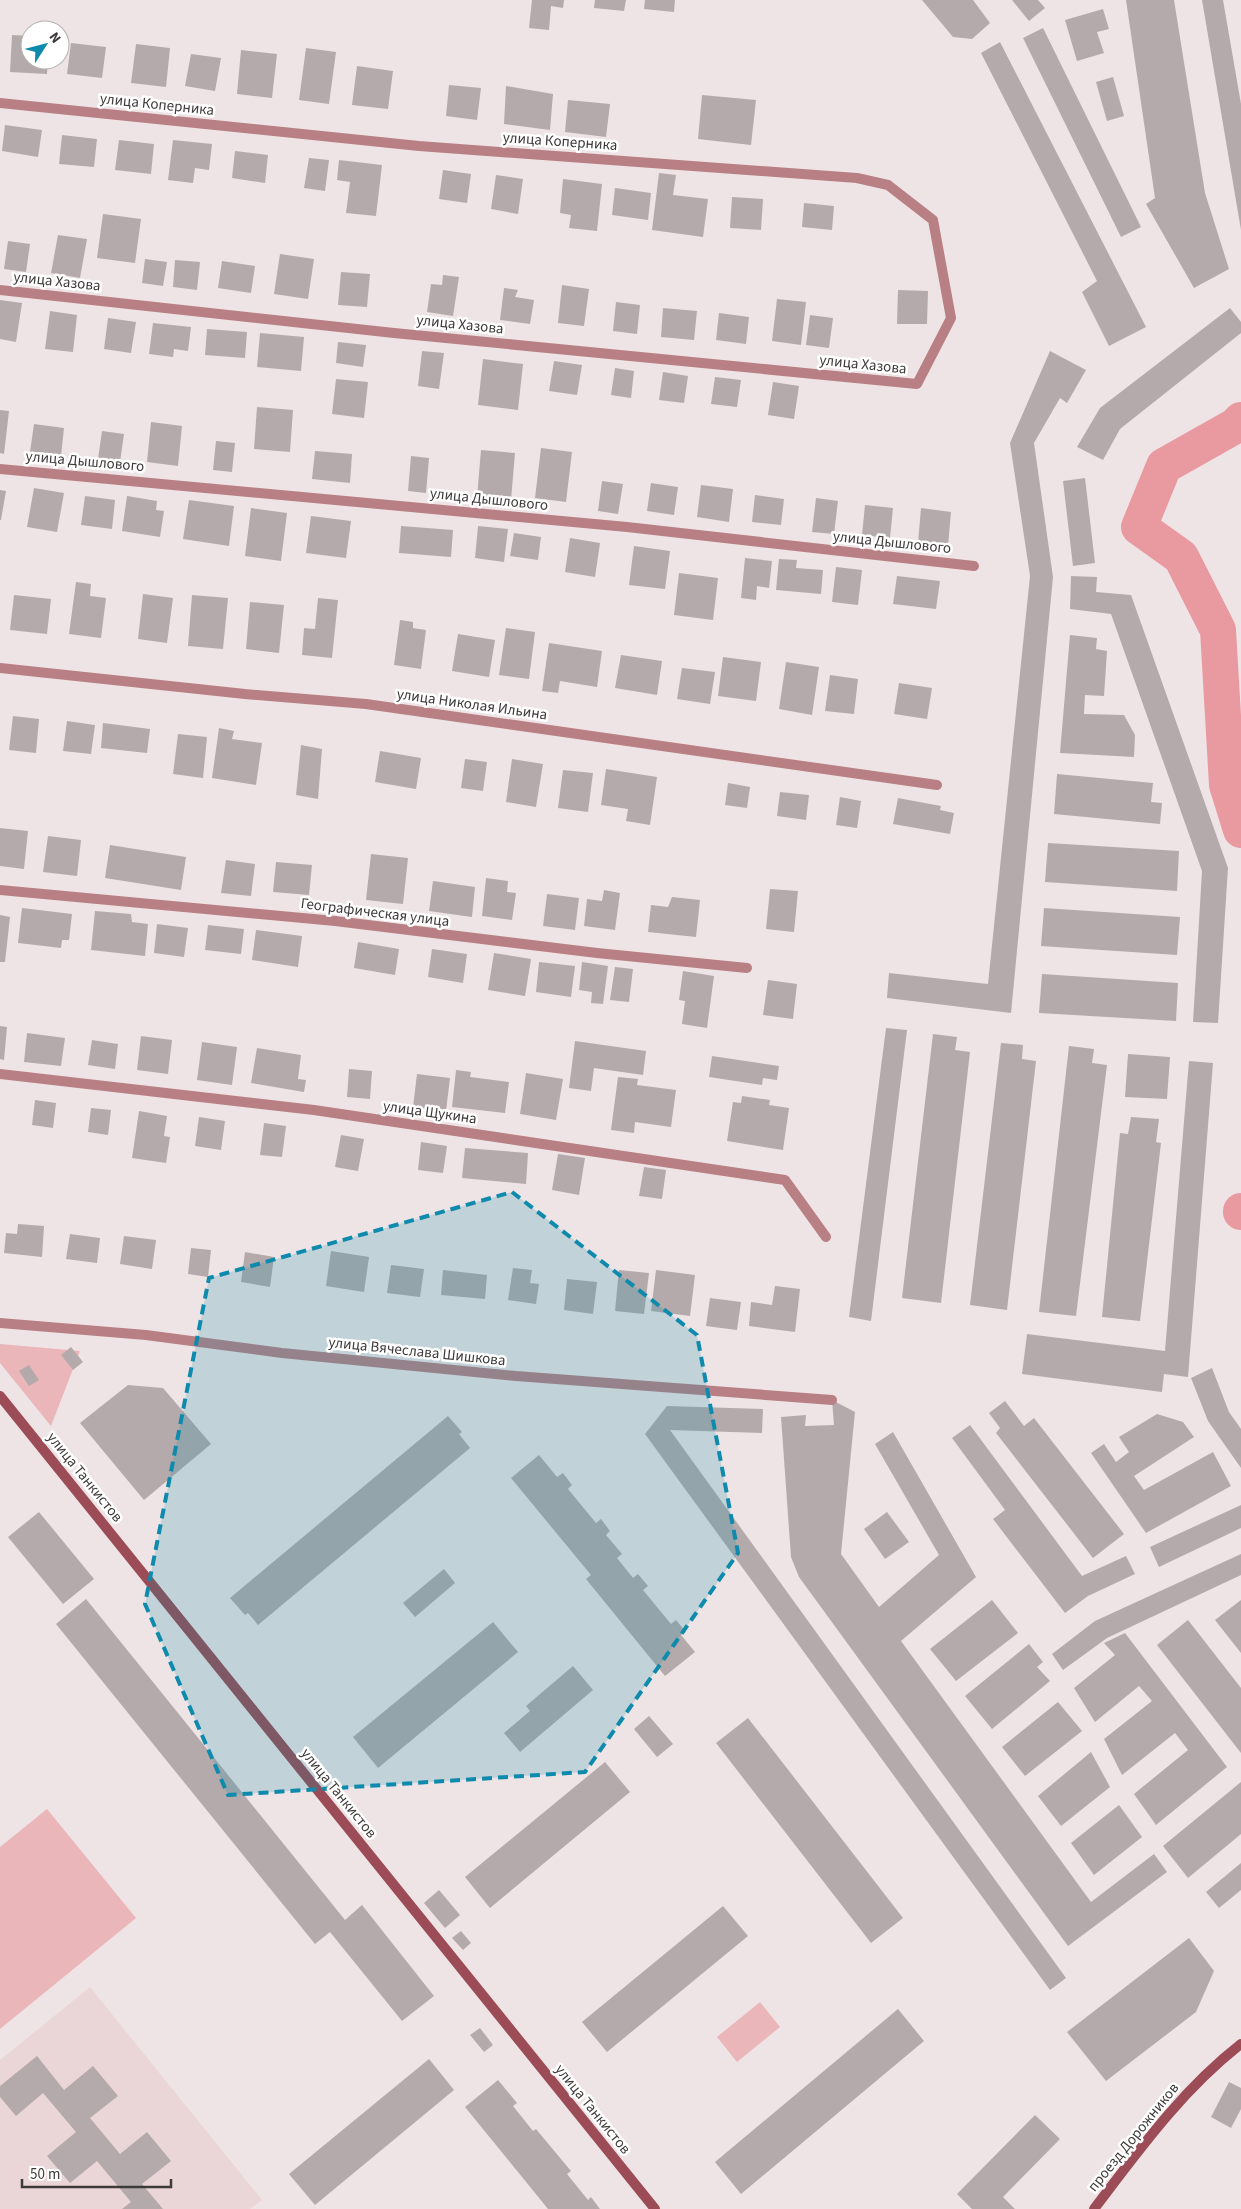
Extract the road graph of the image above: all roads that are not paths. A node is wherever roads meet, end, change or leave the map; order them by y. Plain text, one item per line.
1 (0, 103) edge
2 (0, 290) edge
3 (917, 384) joint
4 (0, 469) edge
5 (974, 566) dead end
6 (0, 668) edge
7 (937, 785) dead end
8 (0, 890) edge
9 (747, 968) dead end
10 (0, 1074) edge
11 (826, 1237) dead end
12 (0, 1322) edge
13 (0, 1396) edge
14 (832, 1400) dead end
15 (1241, 2044) edge
16 (655, 2209) edge
17 (1094, 2209) edge

1 - 3 street, улица Коперника
2 - 3 street, улица Хазова
4 - 5 street, улица Дышлового
6 - 7 street, улица Николая Ильина
8 - 9 street, Географическая улица
10 - 11 street, улица Щукина
12 - 14 street, улица Вячеслава Шишкова
13 - 16 main road, улица Танкистов
15 - 17 main road, проезд Дорожников

